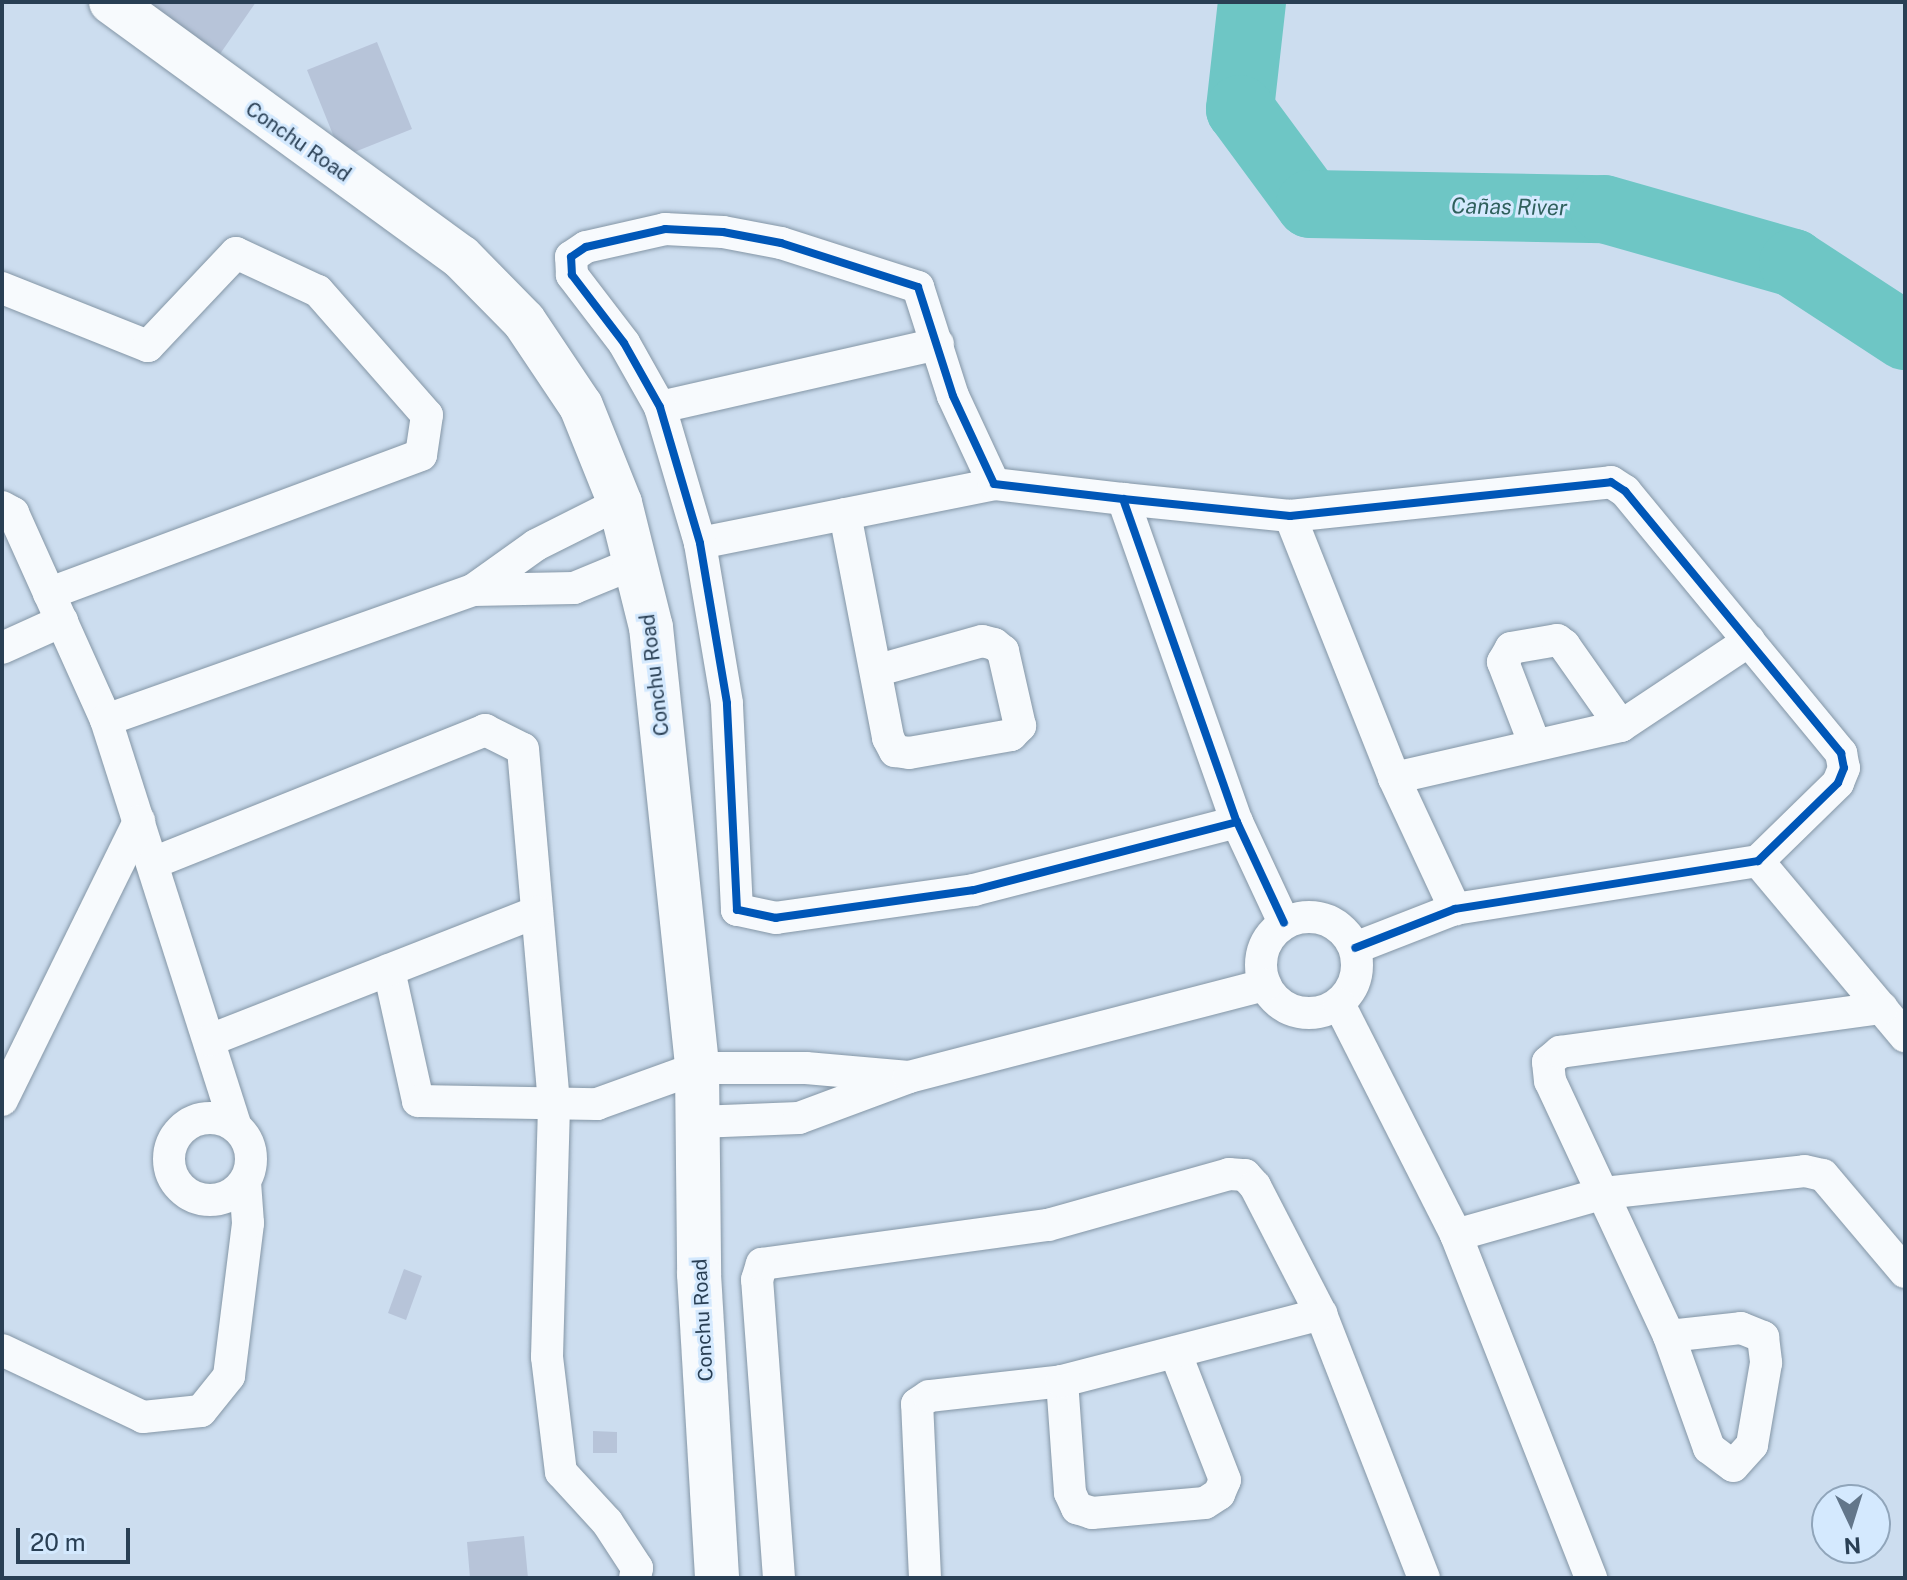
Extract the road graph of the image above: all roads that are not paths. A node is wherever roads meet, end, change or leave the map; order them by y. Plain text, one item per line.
1 (111, 2) edge
2 (2, 288) edge
3 (938, 344) junction
4 (660, 407) junction
5 (994, 484) junction
6 (1123, 499) junction
7 (620, 503) junction
8 (2, 507) edge
9 (845, 514) junction
10 (1290, 516) junction
11 (700, 543) junction
12 (637, 562) junction
13 (473, 590) junction
14 (55, 607) junction
15 (1749, 641) junction
16 (2, 648) edge
17 (879, 670) junction
18 (106, 720) junction
19 (1621, 726) junction
20 (1535, 745) junction
21 (1394, 778) junction
22 (139, 821) junction
23 (1237, 822) junction
24 (1758, 861) junction
25 (153, 863) junction
26 (1455, 909) junction
27 (537, 912) junction
28 (1284, 923) junction
29 (1355, 948) junction
30 (389, 970) junction
31 (1265, 985) junction
32 (1339, 1004) junction
33 (1882, 1008) junction
34 (1905, 1036) edge
35 (210, 1040) junction
36 (697, 1068) junction
37 (909, 1077) junction
38 (2, 1100) edge
39 (554, 1106) junction
40 (698, 1122) junction
41 (235, 1125) junction
42 (245, 1182) junction
43 (1604, 1193) junction
44 (1456, 1235) junction
45 (1905, 1272) edge
46 (1321, 1314) junction
47 (1669, 1336) dead end
48 (2, 1350) edge
49 (1175, 1352) junction
50 (1062, 1381) junction
51 (635, 1578) edge
52 (717, 1578) edge
53 (779, 1578) edge
54 (925, 1578) edge
55 (1424, 1578) edge
56 (1591, 1578) edge

1 - 7 main road, Conchu Road
2 - 14 street
3 - 4 street
3 - 4 street
3 - 5 street
4 - 11 street
5 - 6 street
5 - 9 street
6 - 10 street
6 - 23 street
7 - 12 main road, Conchu Road
7 - 13 street
8 - 14 street
9 - 11 street
9 - 17 street
10 - 15 street
10 - 21 street
11 - 23 street
12 - 13 street
12 - 36 main road, Conchu Road
13 - 18 street
14 - 16 street
14 - 18 street
15 - 19 street
15 - 24 street
17 - 17 street
18 - 22 street
19 - 20 street
19 - 20 street
20 - 21 street
21 - 26 street
22 - 25 street
22 - 38 street
23 - 28 street
24 - 26 street
24 - 33 street
25 - 27 street
25 - 35 street
26 - 29 street
27 - 30 street
27 - 39 street
28 - 29 street
28 - 31 street
29 - 32 street
30 - 35 street
30 - 39 street
31 - 32 street
31 - 37 street
32 - 44 street
33 - 34 street
33 - 43 street
35 - 41 street
36 - 37 street
36 - 39 street
36 - 40 main road, Conchu Road
37 - 40 street
39 - 51 street
40 - 52 main road, Conchu Road
41 - 42 street
41 - 42 street
42 - 48 street
43 - 44 street
43 - 45 street
43 - 47 street
44 - 56 street
46 - 49 street
46 - 53 street
46 - 55 street
49 - 50 street
49 - 50 street
50 - 54 street

